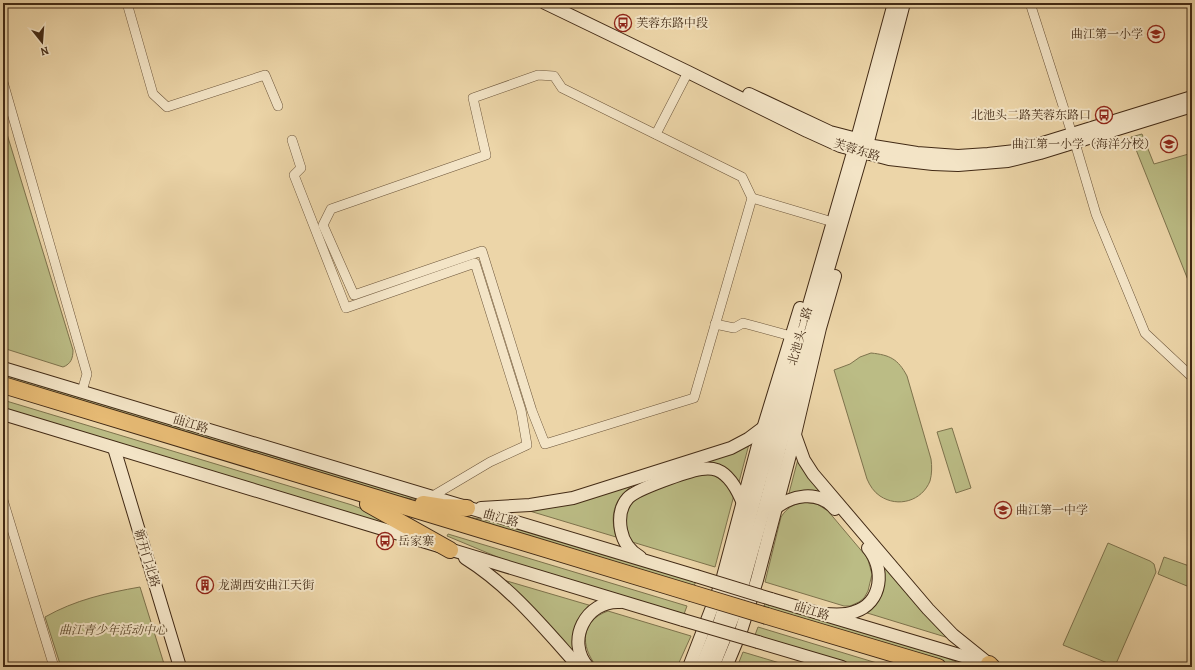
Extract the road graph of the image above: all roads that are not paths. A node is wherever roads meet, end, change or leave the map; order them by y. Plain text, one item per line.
1 (127, 3) edge
2 (545, 3) edge
3 (562, 3) edge
4 (894, 3) edge
5 (904, 3) edge
6 (1030, 3) edge
7 (688, 72) junction
8 (3, 82) edge
9 (1192, 97) edge
10 (278, 106) dead end
11 (1192, 106) edge
12 (656, 134) junction
13 (1073, 138) junction
14 (292, 140) dead end
15 (858, 151) junction
16 (752, 198) junction
17 (826, 220) junction
18 (715, 324) junction
19 (791, 336) junction
20 (3, 368) edge
21 (1192, 377) edge
22 (3, 385) edge
23 (82, 391) junction
24 (3, 394) edge
25 (793, 399) junction
26 (780, 405) junction
27 (3, 414) edge
28 (763, 427) junction
29 (795, 434) junction
30 (114, 448) junction
31 (431, 497) junction
32 (3, 500) edge
33 (367, 500) junction
34 (742, 501) junction
35 (776, 507) junction
36 (467, 508) junction
37 (754, 526) junction
38 (450, 550) junction
39 (650, 562) junction
40 (624, 602) junction
41 (823, 614) junction
42 (765, 620) junction
43 (809, 657) junction
44 (994, 666) edge
45 (54, 667) edge
46 (180, 667) edge
47 (579, 667) edge
48 (588, 667) edge
49 (689, 667) edge
50 (701, 667) edge
51 (713, 667) edge
52 (726, 667) edge
53 (827, 667) edge
54 (842, 667) edge
55 (904, 667) edge
56 (938, 667) edge

1 - 10 street
2 - 7 main road, 芙蓉东路
3 - 15 main road, 芙蓉东路
4 - 15 main road, 北池头二路
5 - 15 main road, 北池头二路
6 - 13 street
7 - 12 street
7 - 15 main road, 芙蓉东路
8 - 23 street
9 - 13 main road, 芙蓉东路
11 - 13 main road, 芙蓉东路
12 - 16 street
12 - 18 street
13 - 15 main road, 芙蓉东路
13 - 21 street
14 - 31 street
15 - 17 main road
15 - 25 main road, 北池头二路
15 - 26 main road, 北池头二路
15 - 29 main road
16 - 17 street
16 - 18 street
17 - 19 main road
18 - 19 street
19 - 28 main road
20 - 23 main road, 曲江路
22 - 33 highway, 曲江路
23 - 31 main road, 曲江路
24 - 33 highway, 曲江路
25 - 29 main road
25 - 37 main road, 北池头二路
26 - 28 main road
26 - 37 main road, 北池头二路
27 - 30 main road
28 - 34 main road
28 - 36 main road
29 - 35 main road
29 - 44 main road
30 - 38 main road
30 - 46 main road, 新开门北路
31 - 36 main road, 曲江路
32 - 45 street
33 - 36 highway
33 - 38 highway
33 - 42 highway, 曲江路, bridge
34 - 37 main road
34 - 39 main road
34 - 49 main road
35 - 37 main road
35 - 41 main road
35 - 52 main road
36 - 39 main road, 曲江路
37 - 50 main road, 北池头二路
37 - 51 main road, 北池头二路
38 - 40 main road
38 - 47 main road
39 - 41 main road, 曲江路, bridge
40 - 43 main road, bridge
40 - 48 main road
41 - 44 main road, 曲江路
42 - 55 highway, 曲江路
42 - 56 highway, 曲江路
43 - 53 main road
43 - 54 main road

